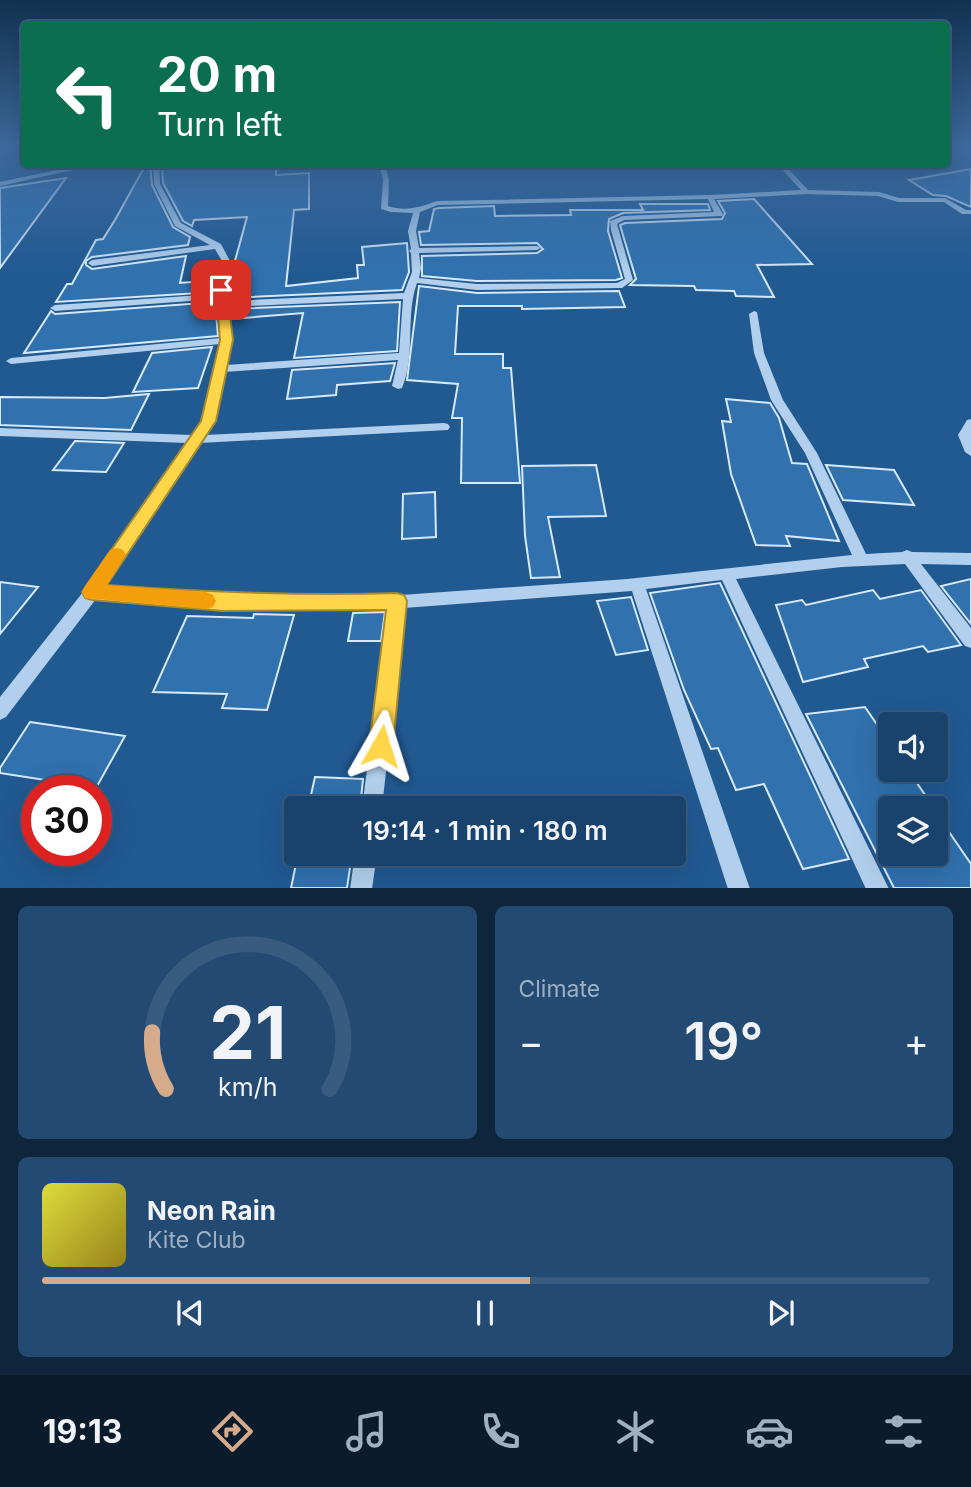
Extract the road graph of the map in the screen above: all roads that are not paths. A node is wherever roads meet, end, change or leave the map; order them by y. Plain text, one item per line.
1 (159, 188) edge
2 (385, 188) edge
3 (803, 188) edge
4 (806, 192) junction
5 (710, 197) junction
6 (417, 211) junction
7 (971, 212) edge
8 (218, 246) junction
9 (537, 248) dead end
10 (413, 251) junction
11 (92, 264) dead end
12 (413, 280) junction
13 (408, 296) junction
14 (222, 300) junction
15 (55, 308) dead end
16 (754, 314) dead end
17 (226, 340) junction
18 (404, 356) junction
19 (11, 361) dead end
20 (219, 369) junction
21 (398, 386) dead end
22 (971, 423) edge
23 (443, 427) dead end
24 (0, 432) edge
25 (196, 439) junction
26 (971, 452) edge
27 (907, 556) junction
28 (860, 559) junction
29 (971, 559) edge
30 (727, 575) junction
31 (637, 584) junction
32 (92, 592) junction
33 (397, 601) junction
34 (971, 641) edge
35 (0, 711) edge
36 (373, 796) edge
37 (364, 866) edge
38 (360, 888) edge
39 (739, 888) edge
40 (878, 888) edge

1 - 8 street
2 - 6 street
3 - 4 street
4 - 5 street
4 - 7 street
5 - 6 street
5 - 12 street
6 - 10 street
8 - 11 street
8 - 14 street
9 - 10 street
10 - 12 street
12 - 13 street
13 - 14 street
13 - 18 street
14 - 15 street
14 - 17 street
16 - 28 street
17 - 19 street
17 - 20 street
18 - 20 street
18 - 21 street
20 - 25 street
22 - 26 street
23 - 25 street
24 - 25 street
25 - 32 street
27 - 28 street
27 - 29 street
27 - 34 street
28 - 30 street
30 - 31 street
30 - 40 street
31 - 33 street
31 - 39 street
32 - 33 street
32 - 35 street
33 - 36 street
37 - 38 street

